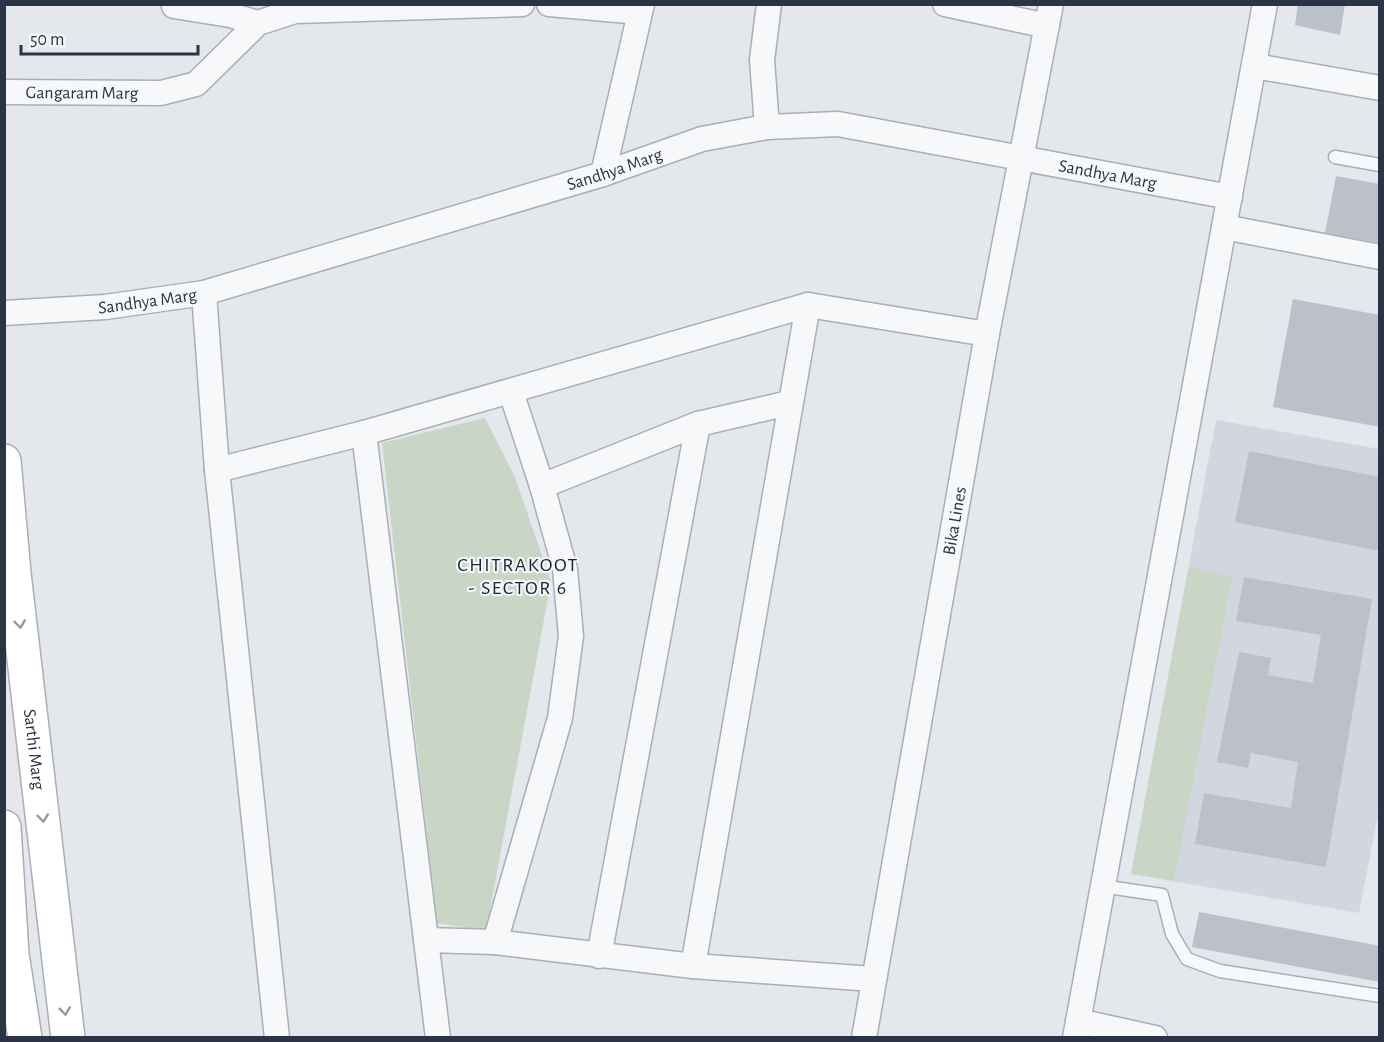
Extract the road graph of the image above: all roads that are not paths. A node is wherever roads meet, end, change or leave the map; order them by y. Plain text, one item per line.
1 (522, 4) edge
2 (549, 4) edge
3 (769, 4) edge
4 (945, 4) edge
5 (1265, 4) edge
6 (174, 6) dead end
7 (641, 8) edge
8 (1049, 15) edge
9 (258, 23) junction
10 (1255, 66) junction
11 (1380, 88) edge
12 (4, 92) edge
13 (767, 127) junction
14 (1023, 158) junction
15 (1335, 158) dead end
16 (1380, 165) edge
17 (603, 174) junction
18 (1230, 197) junction
19 (1224, 227) junction
20 (1380, 258) edge
21 (204, 293) junction
22 (808, 305) junction
23 (4, 313) edge
24 (987, 334) junction
25 (511, 392) junction
26 (789, 403) junction
27 (698, 424) junction
28 (364, 433) junction
29 (4, 461) edge
30 (216, 470) junction
31 (542, 486) junction
32 (9, 574) edge
33 (5, 839) edge
34 (1101, 886) junction
35 (426, 940) junction
36 (495, 942) junction
37 (599, 956) junction
38 (693, 966) junction
39 (873, 979) junction
40 (1380, 996) edge
41 (1076, 1029) edge
42 (25, 1038) edge
43 (68, 1038) edge
44 (277, 1038) edge
45 (438, 1038) edge
46 (864, 1038) edge
47 (1155, 1038) edge

1 - 9 street
2 - 7 street
3 - 13 street
4 - 8 street
5 - 10 street
6 - 9 street
7 - 17 street
8 - 14 street, Bika Lines
9 - 12 street, Gangaram Marg
10 - 11 street
10 - 18 street
13 - 14 street, Sandhya Marg
13 - 17 street, Sandhya Marg
14 - 18 street, Sandhya Marg
14 - 24 street, Bika Lines
15 - 16 lane
17 - 21 street, Sandhya Marg
18 - 19 street
19 - 20 street
19 - 34 street
21 - 23 street, Sandhya Marg
21 - 30 street
22 - 24 street
22 - 25 street
22 - 26 street
24 - 39 street, Bika Lines
25 - 28 street
25 - 31 street
26 - 27 street
26 - 38 street
27 - 31 street
27 - 37 street
28 - 30 street
28 - 35 street
29 - 32 street, Sarthi Marg
30 - 44 street
31 - 36 street
32 -> 43 street, Sarthi Marg
33 - 42 street
34 - 40 lane
34 - 41 street
35 - 36 street
35 - 45 street
36 - 37 street
37 - 38 street
38 - 39 street
39 - 46 street, Bika Lines
41 - 47 street

